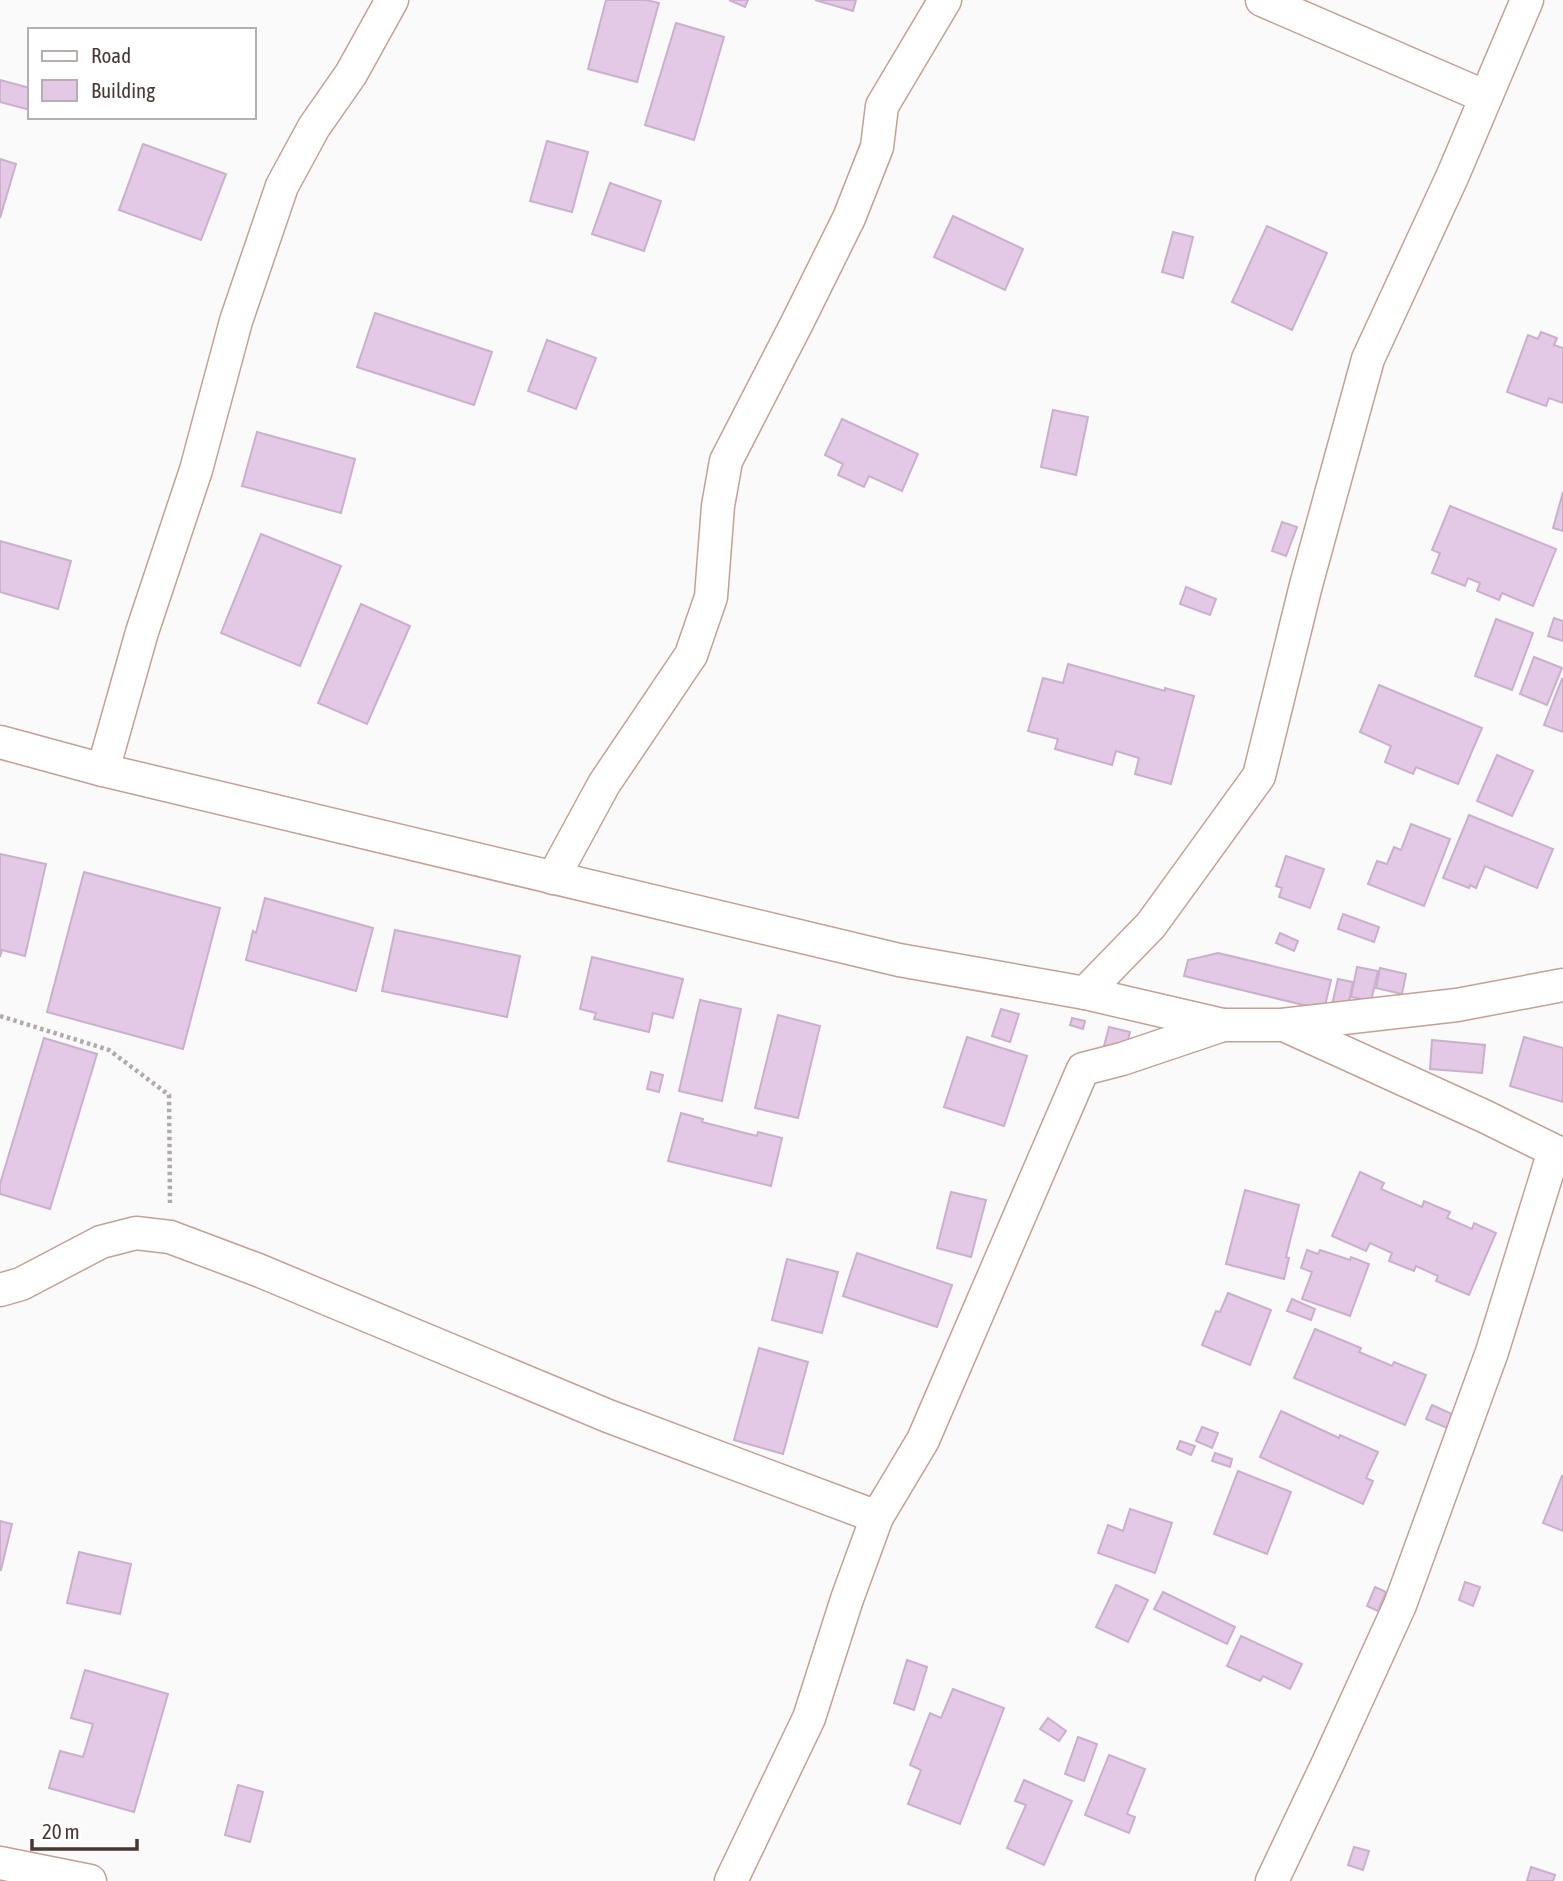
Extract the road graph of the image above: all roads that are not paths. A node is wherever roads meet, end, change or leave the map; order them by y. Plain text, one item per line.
1 (392, 0) edge
2 (945, 0) edge
3 (1262, 0) edge
4 (1527, 0) edge
5 (1486, 97) junction
6 (0, 742) edge
7 (103, 770) junction
8 (553, 878) junction
9 (1563, 985) edge
10 (1085, 993) junction
11 (1223, 1025) junction
12 (1282, 1025) junction
13 (1559, 1153) edge
14 (0, 1290) edge
15 (877, 1517) junction
16 (0, 1863) edge
17 (90, 1881) edge
18 (731, 1881) edge
19 (1272, 1881) edge

1 - 7 street
2 - 8 street
3 - 5 street
4 - 5 street
5 - 10 street
6 - 7 street
7 - 8 street
8 - 10 street
9 - 12 street
10 - 11 street
11 - 12 street
11 - 15 street
12 - 13 street
13 - 19 street
14 - 15 street
15 - 18 street
16 - 17 street

